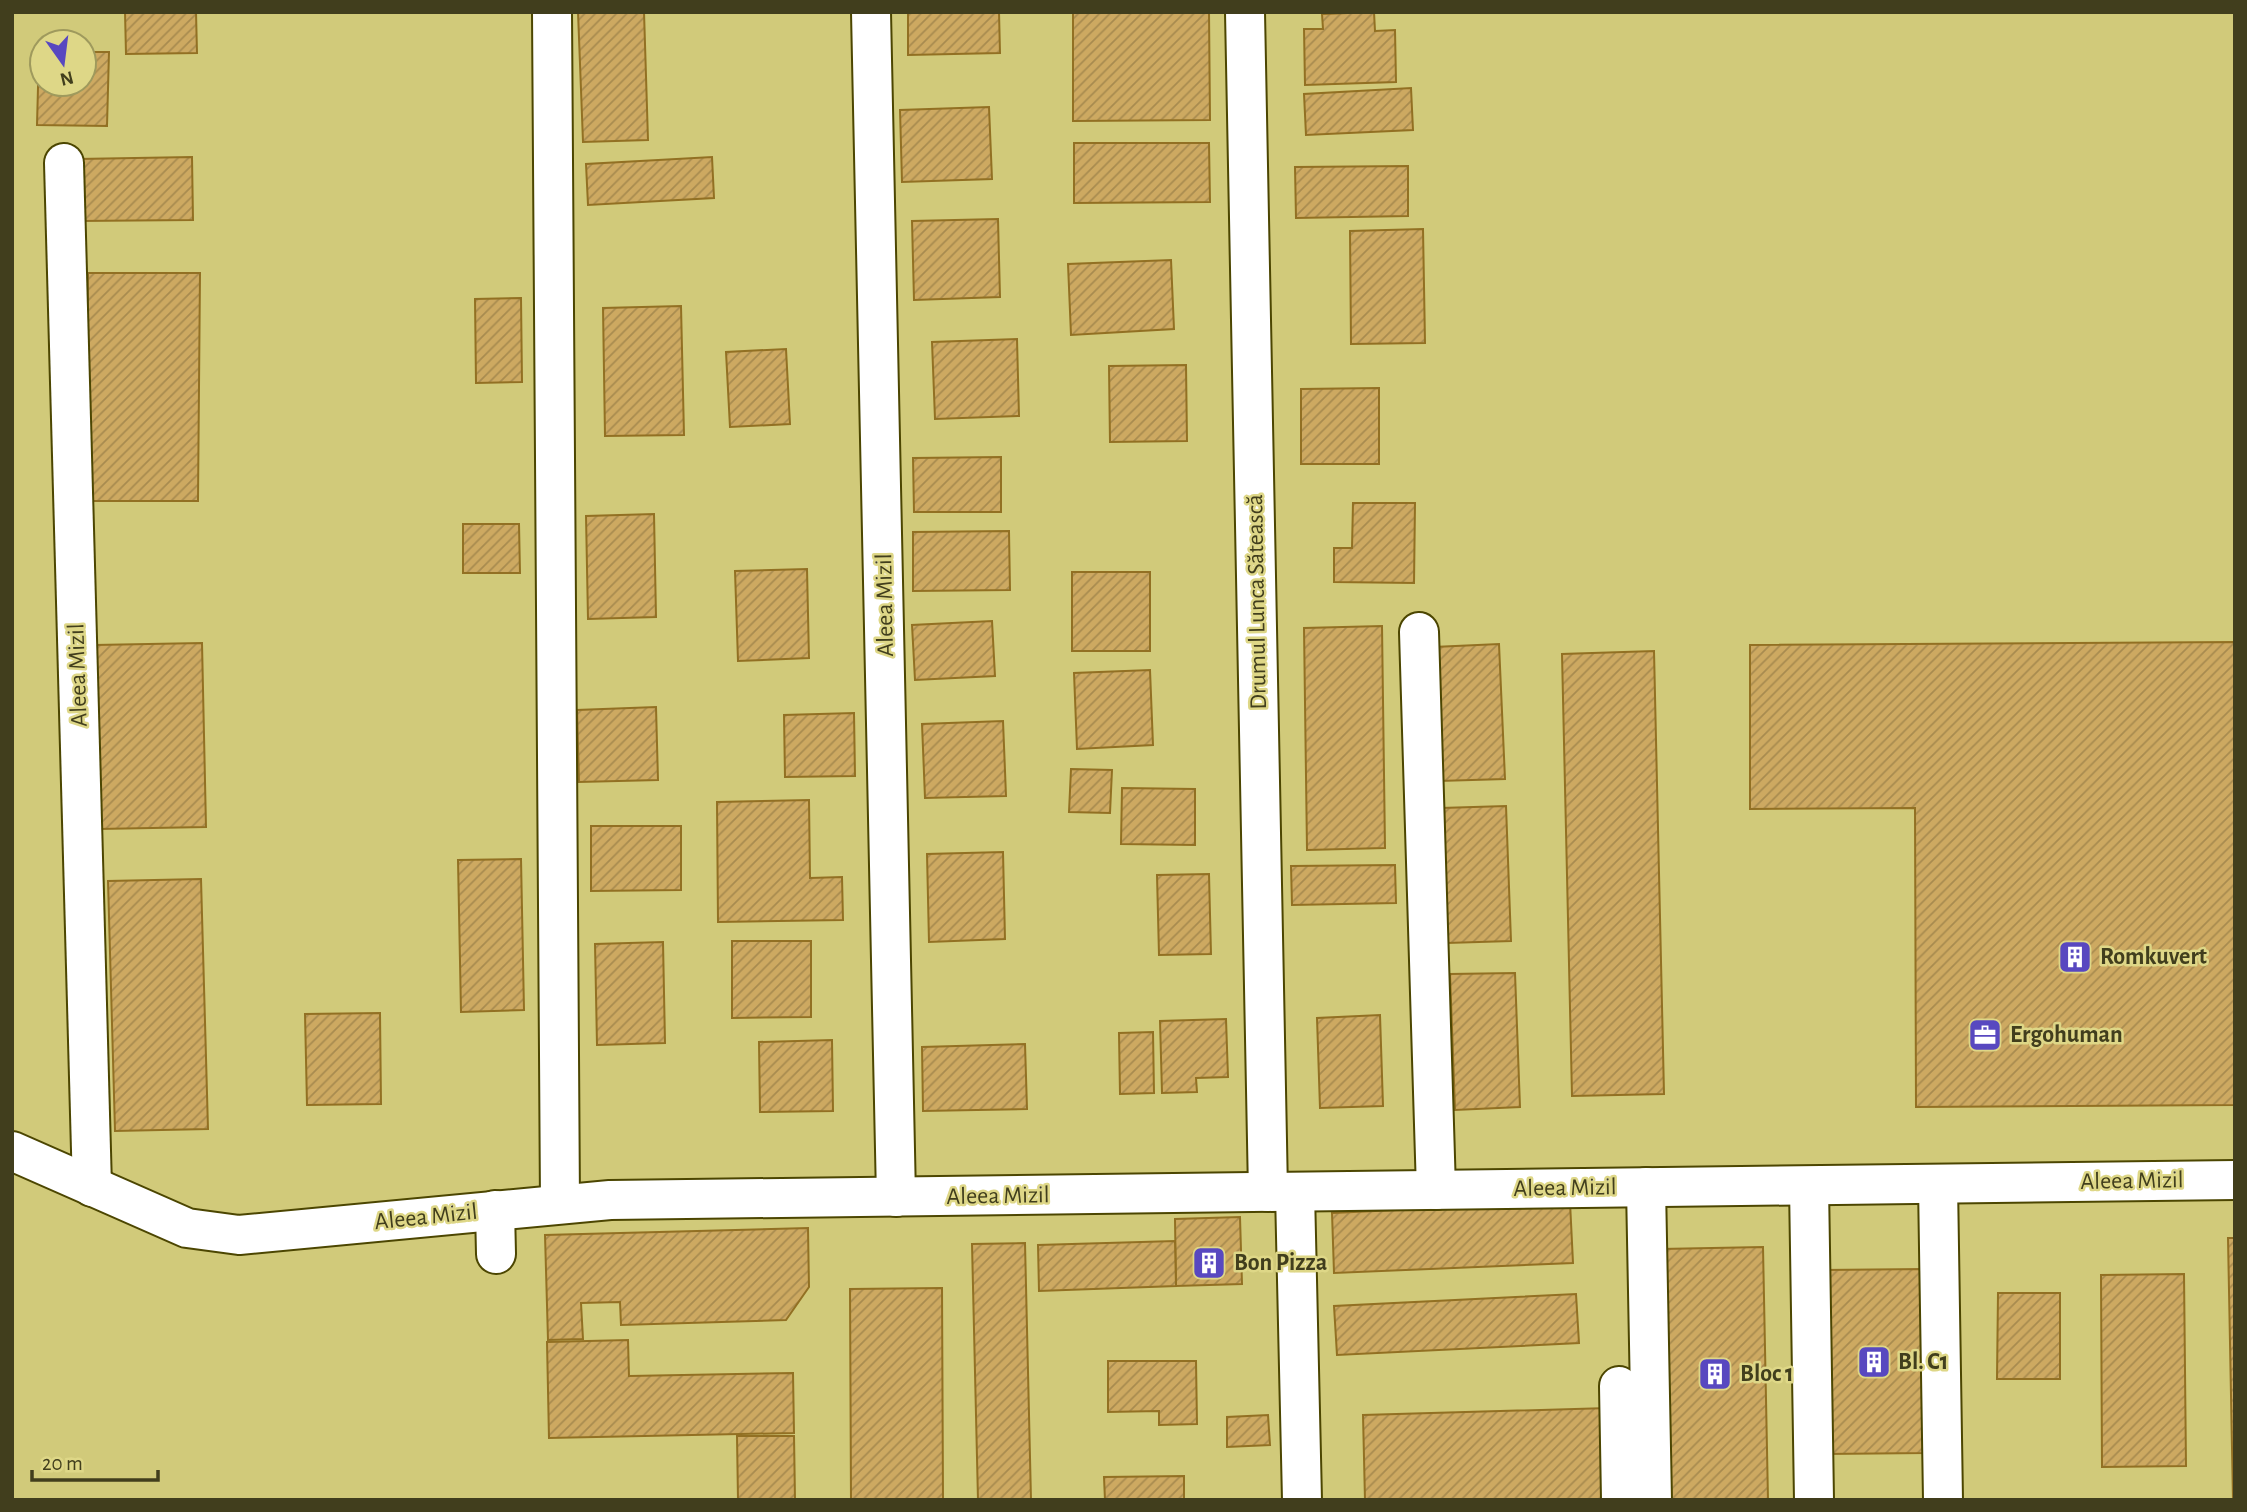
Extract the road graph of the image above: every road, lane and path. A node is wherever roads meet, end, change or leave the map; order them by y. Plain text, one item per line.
1 (552, 12) edge
2 (871, 12) edge
3 (1245, 12) edge
4 (64, 163) dead end
5 (1419, 632) dead end
6 (12, 1151) edge
7 (2235, 1180) edge
8 (1938, 1184) junction
9 (1797, 1186) junction
10 (92, 1187) junction
11 (1646, 1187) junction
12 (1436, 1190) junction
13 (1281, 1192) junction
14 (896, 1197) junction
15 (560, 1203) junction
16 (495, 1210) junction
17 (496, 1254) dead end
18 (1619, 1386) dead end
19 (1303, 1500) edge
20 (1621, 1500) edge
21 (1652, 1500) edge
22 (1790, 1500) edge
23 (1815, 1500) edge
24 (1943, 1500) edge

1 - 15 street
2 - 14 street, Aleea Mizil
3 - 13 street, Drumul Lunca Sătească
4 - 10 street, Aleea Mizil
5 - 12 street
6 - 10 street, Aleea Mizil
7 - 8 street, Aleea Mizil
8 - 9 street, Aleea Mizil
8 - 24 street
9 - 11 street, Aleea Mizil
9 - 22 street
9 - 23 street
10 - 16 street, Aleea Mizil
11 - 12 street, Aleea Mizil
11 - 21 street
12 - 13 street, Aleea Mizil
13 - 14 street, Aleea Mizil
13 - 19 street, Drumul Lunca Sătească
14 - 15 street, Aleea Mizil
15 - 16 street, Aleea Mizil
16 - 17 street
18 - 20 street

